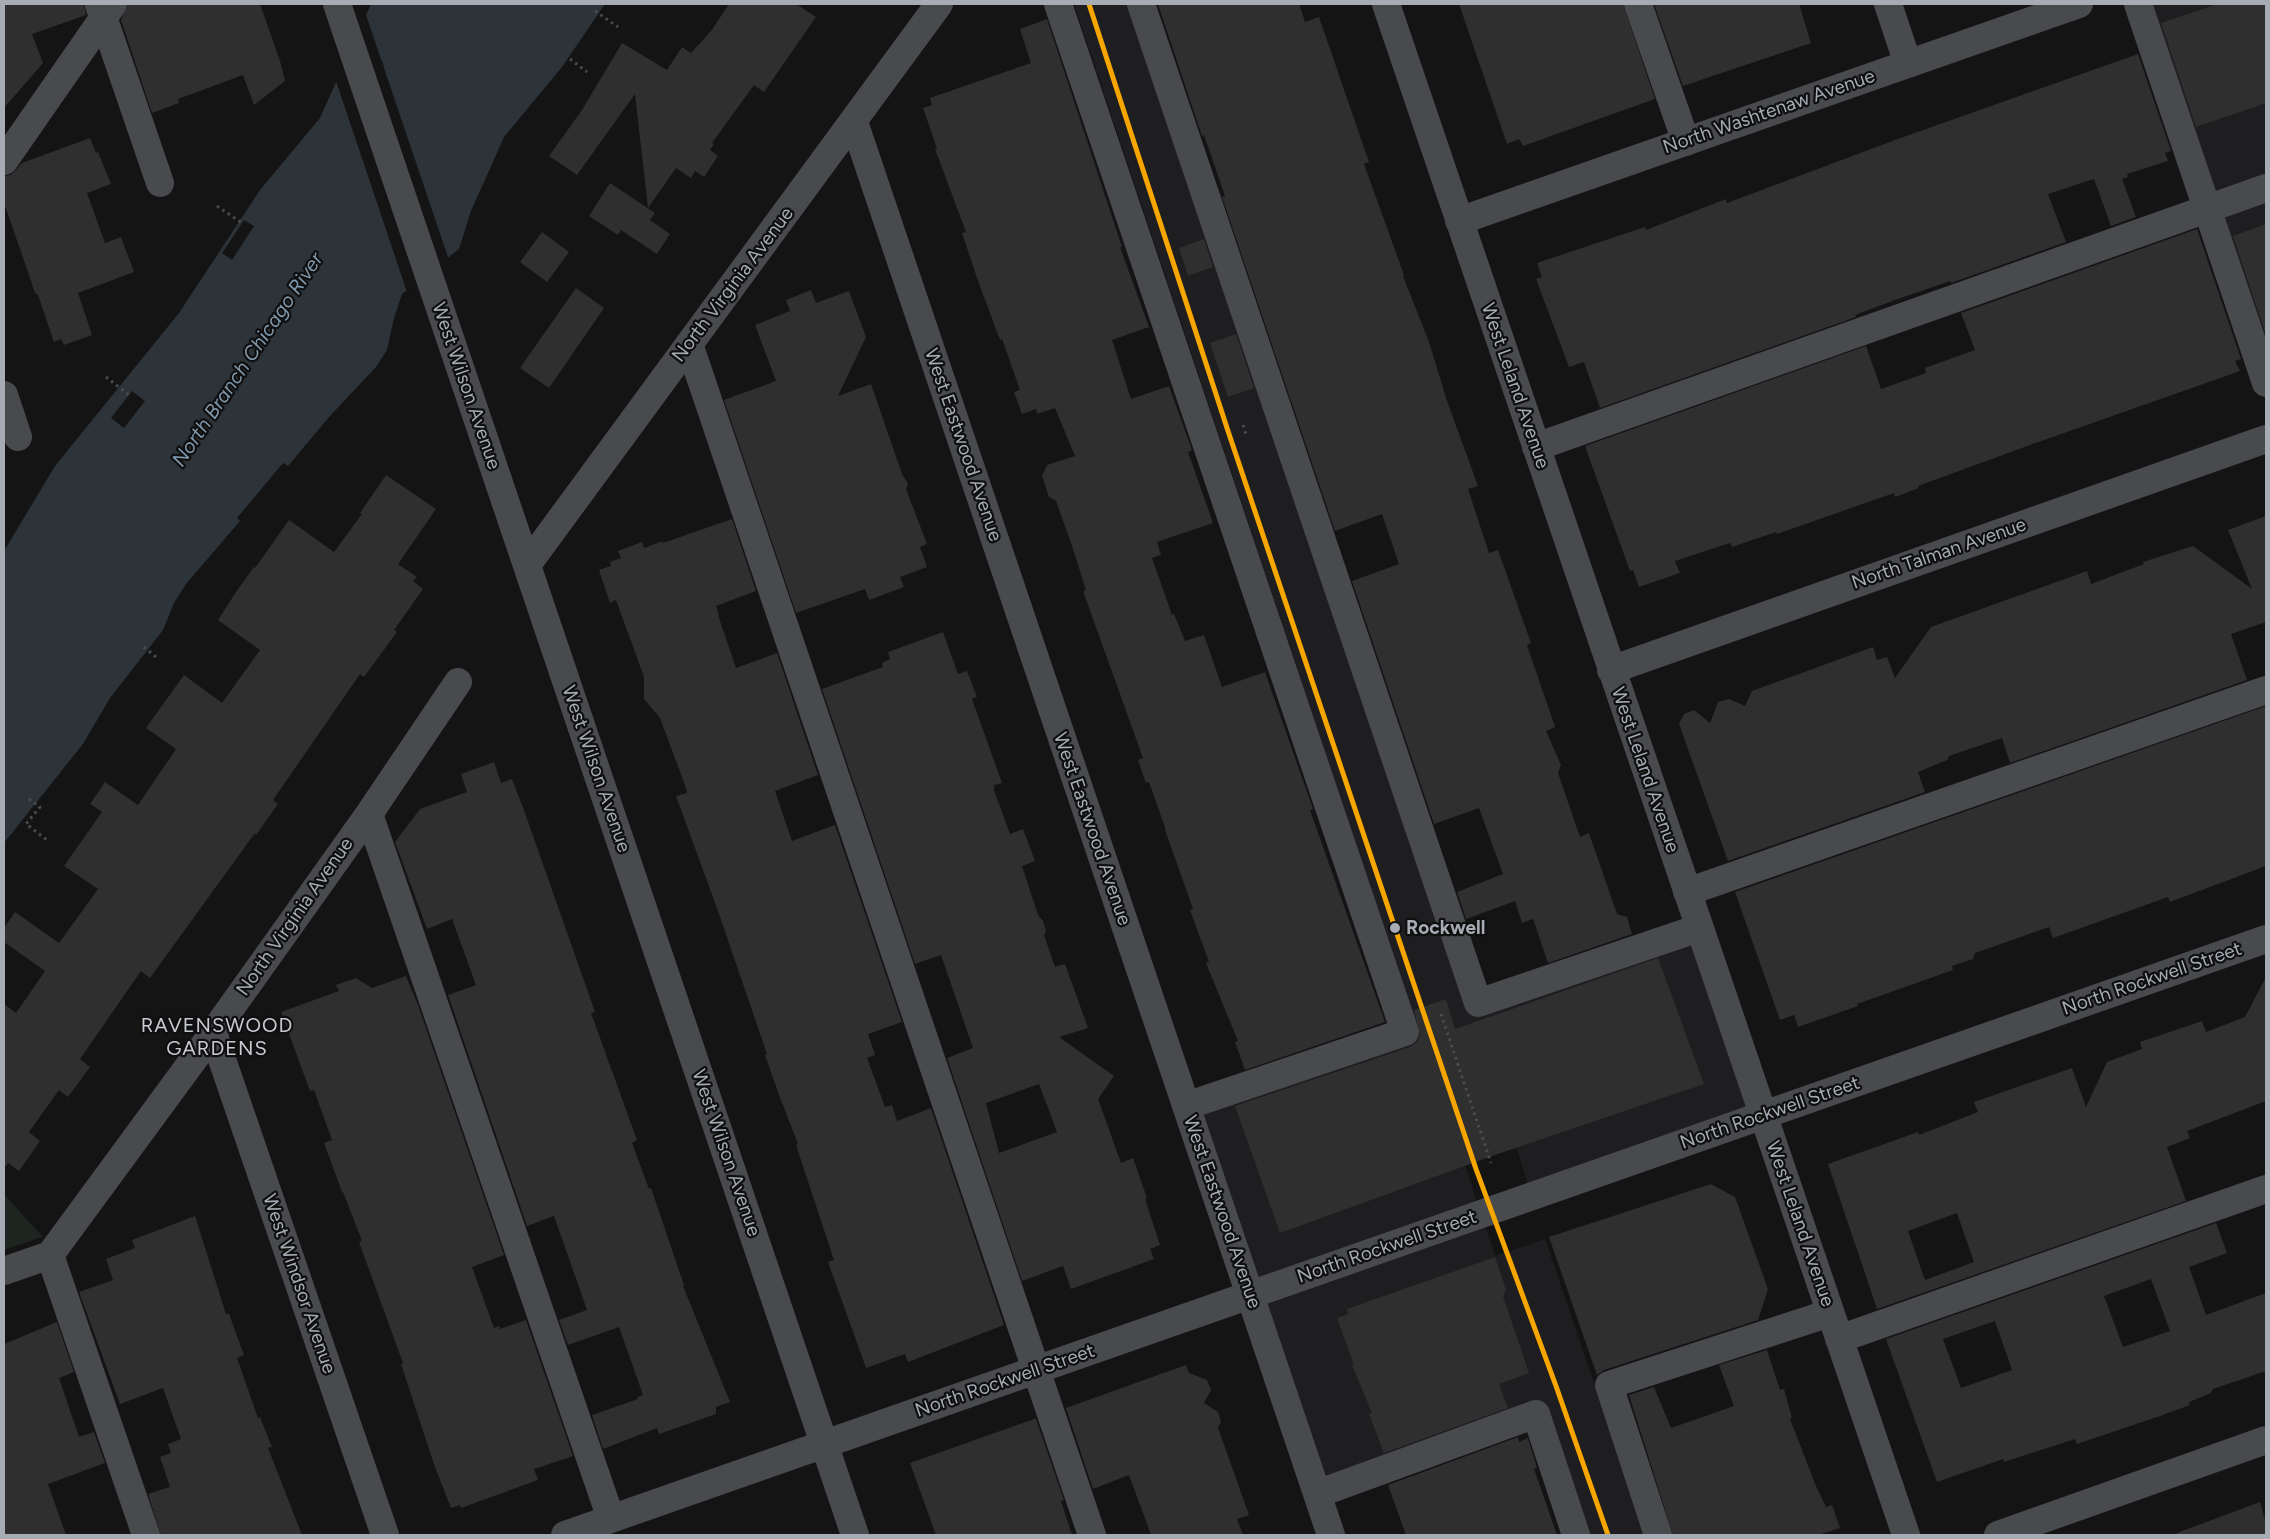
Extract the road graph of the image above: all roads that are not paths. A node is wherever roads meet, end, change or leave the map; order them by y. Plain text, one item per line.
1 (939, 4) edge
2 (1058, 4) edge
3 (1141, 4) edge
4 (1386, 4) edge
5 (1638, 4) edge
6 (1888, 4) edge
7 (2079, 4) edge
8 (2138, 4) edge
9 (105, 8) edge
10 (340, 12) edge
11 (1908, 64) junction
12 (854, 122) junction
13 (1686, 142) junction
14 (4, 161) edge
15 (160, 183) dead end
16 (2266, 188) edge
17 (2207, 208) junction
18 (1459, 221) junction
19 (689, 344) junction
20 (2266, 383) edge
21 (4, 395) edge
22 (18, 437) dead end
23 (2266, 438) edge
24 (1536, 447) junction
25 (527, 565) junction
26 (1612, 670) junction
27 (458, 682) dead end
28 (2266, 690) edge
29 (369, 814) junction
30 (1687, 892) junction
31 (1699, 928) junction
32 (2266, 939) edge
33 (213, 1033) junction
34 (1186, 1106) junction
35 (1763, 1116) junction
36 (2266, 1189) edge
37 (50, 1255) junction
38 (4, 1271) edge
39 (1249, 1295) junction
40 (1830, 1314) junction
41 (1839, 1339) junction
42 (1037, 1370) junction
43 (2266, 1440) edge
44 (824, 1444) junction
45 (1317, 1494) junction
46 (605, 1526) edge
47 (146, 1535) edge
48 (385, 1535) edge
49 (565, 1535) edge
50 (855, 1535) edge
51 (1092, 1535) edge
52 (1331, 1535) edge
53 (1576, 1535) edge
54 (1658, 1535) edge
55 (1906, 1535) edge
56 (1998, 1535) edge

1 - 12 street, North Virginia Avenue
2 - 34 street
3 - 31 street
4 - 18 street, West Leland Avenue
5 - 13 street
6 - 11 street
7 - 11 street, North Washtenaw Avenue
8 - 17 street
9 - 14 street
9 - 15 street
10 - 25 street, West Wilson Avenue
11 - 13 street, North Washtenaw Avenue
12 - 19 street, North Virginia Avenue
12 - 34 street, West Eastwood Avenue
13 - 18 street, North Washtenaw Avenue
16 - 17 street
17 - 20 street
17 - 24 street
18 - 24 street, West Leland Avenue
19 - 25 street, North Virginia Avenue
19 - 42 street
21 - 22 street
23 - 26 street, North Talman Avenue
24 - 26 street, West Leland Avenue
25 - 44 street, West Wilson Avenue
26 - 30 street, West Leland Avenue
27 - 29 street, North Virginia Avenue
28 - 30 street
29 - 33 street, North Virginia Avenue
29 - 46 street
30 - 31 street, West Leland Avenue
31 - 35 street, West Leland Avenue
32 - 35 street, North Rockwell Street
33 - 37 street, North Virginia Avenue
33 - 48 street, West Windsor Avenue
34 - 39 street, West Eastwood Avenue
35 - 39 street, North Rockwell Street
35 - 40 street, West Leland Avenue
36 - 41 street
37 - 38 street
37 - 47 street
39 - 42 street, North Rockwell Street
39 - 45 street, West Eastwood Avenue
40 - 41 street, West Leland Avenue
40 - 54 street
41 - 55 street, West Leland Avenue
42 - 44 street, North Rockwell Street
42 - 51 street
43 - 56 street
44 - 46 street, North Rockwell Street
44 - 50 street, West Wilson Avenue
45 - 52 street, West Eastwood Avenue
45 - 53 street
46 - 49 street, North Rockwell Street

